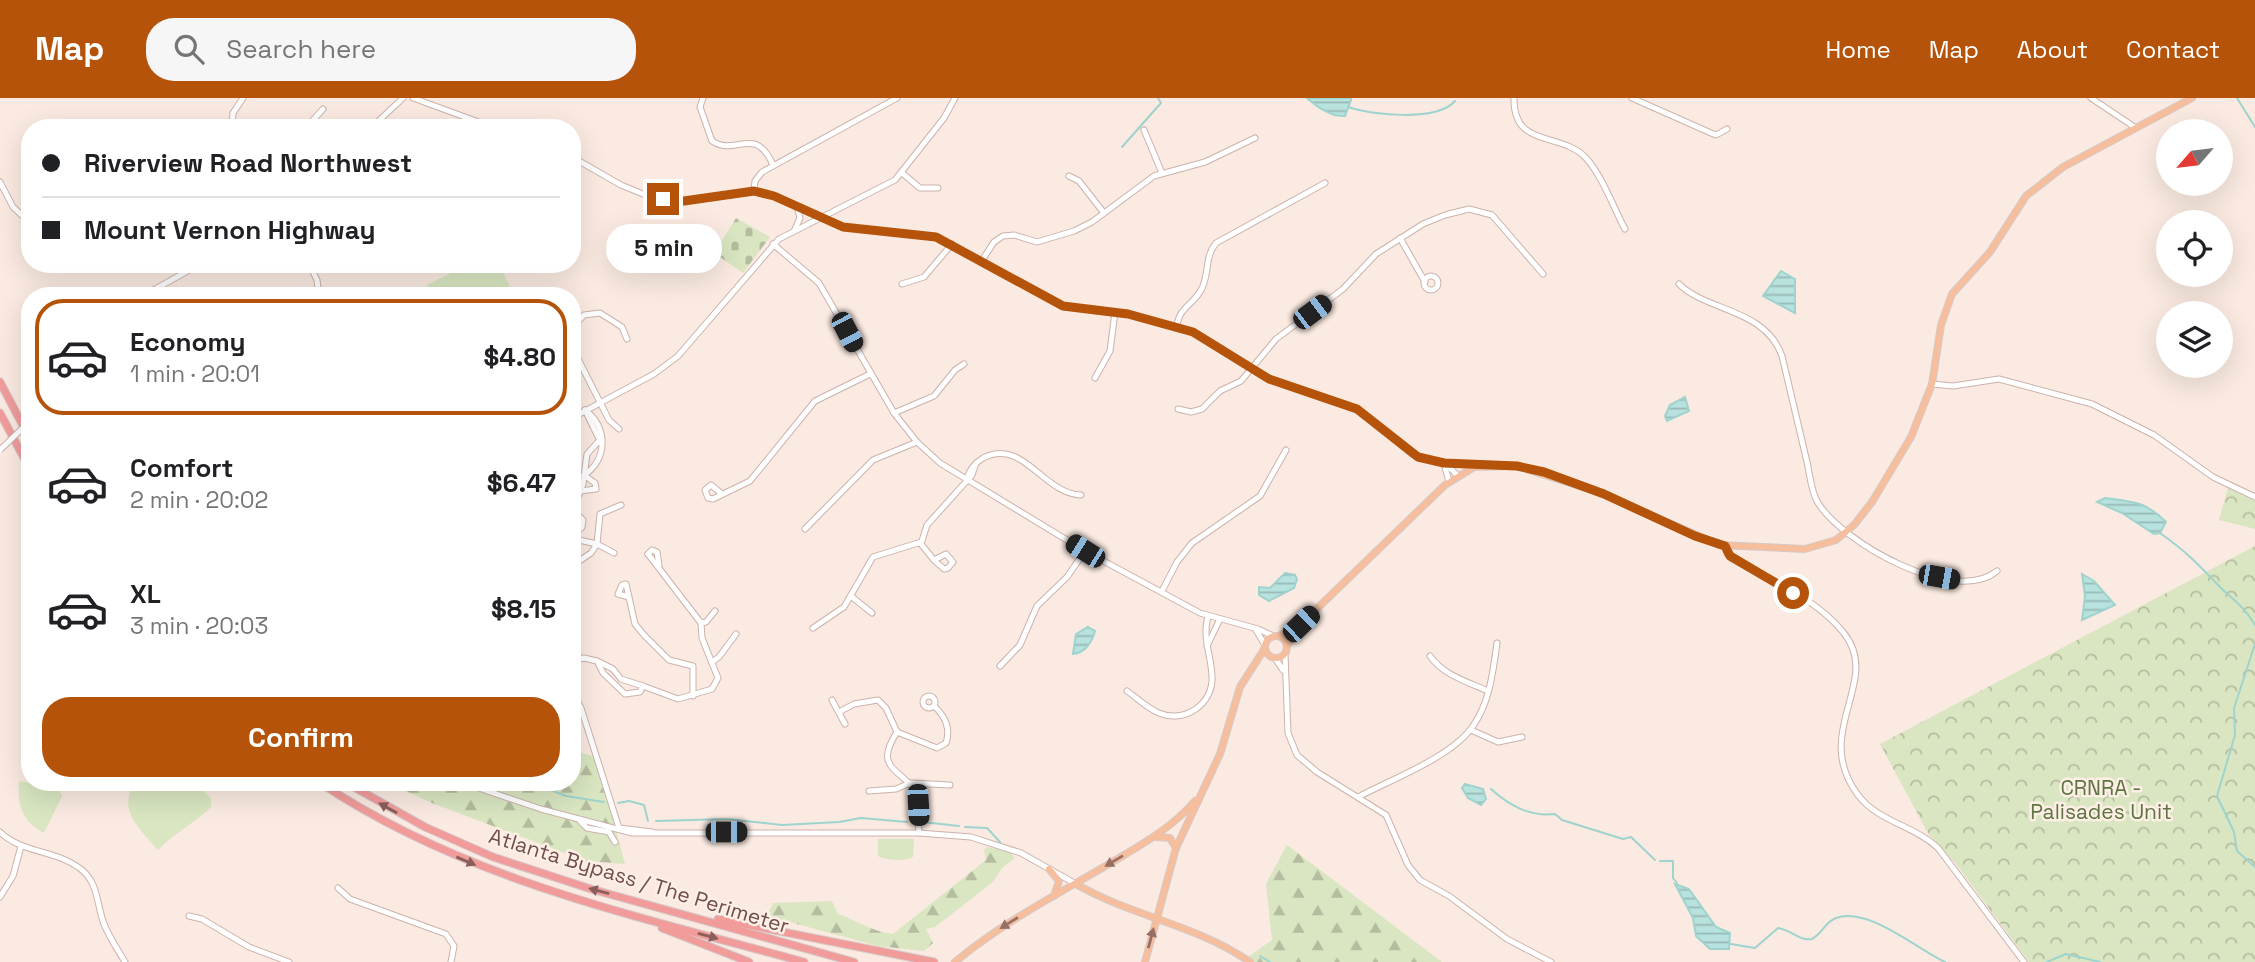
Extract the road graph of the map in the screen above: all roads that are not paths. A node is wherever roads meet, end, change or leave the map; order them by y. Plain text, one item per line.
1 (243, 98) edge
2 (403, 98) edge
3 (414, 98) edge
4 (702, 98) edge
5 (897, 98) edge
6 (955, 98) edge
7 (1514, 98) edge
8 (1632, 98) edge
9 (2091, 98) edge
10 (2192, 98) edge
11 (323, 109) dead end
12 (233, 119) edge
13 (314, 119) edge
14 (381, 119) edge
15 (471, 119) edge
16 (2136, 128) junction
17 (1727, 129) dead end
18 (1144, 130) dead end
19 (1255, 138) dead end
20 (581, 162) edge
21 (773, 165) junction
22 (902, 173) junction
23 (1162, 173) junction
24 (1069, 176) dead end
25 (0, 182) edge
26 (1325, 183) dead end
27 (938, 188) dead end
28 (754, 191) junction
29 (793, 205) junction
30 (838, 209) junction
31 (1104, 213) junction
32 (21, 215) edge
33 (820, 218) junction
34 (839, 226) junction
35 (1625, 229) dead end
36 (793, 230) junction
37 (1401, 238) junction
38 (773, 244) junction
39 (952, 244) junction
40 (981, 262) junction
41 (184, 273) edge
42 (1543, 274) dead end
43 (1425, 282) dead end
44 (902, 284) dead end
45 (1679, 284) dead end
46 (159, 287) edge
47 (1115, 312) junction
48 (581, 318) edge
49 (1177, 327) junction
50 (627, 339) dead end
51 (964, 364) dead end
52 (581, 365) edge
53 (1252, 371) junction
54 (870, 374) junction
55 (1095, 377) dead end
56 (0, 382) edge
57 (1932, 384) junction
58 (600, 403) junction
59 (1178, 409) dead end
60 (585, 410) junction
61 (0, 412) edge
62 (581, 412) edge
63 (894, 413) junction
64 (21, 422) edge
65 (619, 429) dead end
66 (21, 430) edge
67 (917, 442) junction
68 (601, 443) junction
69 (0, 450) edge
70 (1286, 450) dead end
71 (21, 452) edge
72 (1444, 463) junction
73 (1477, 466) junction
74 (584, 475) junction
75 (1457, 475) junction
76 (967, 479) junction
77 (1449, 482) junction
78 (581, 487) edge
79 (581, 491) edge
80 (722, 494) dead end
81 (1081, 495) dead end
82 (2255, 497) edge
83 (621, 505) dead end
84 (805, 529) dead end
85 (1848, 531) junction
86 (581, 540) edge
87 (921, 542) junction
88 (597, 544) junction
89 (1725, 546) junction
90 (1085, 551) junction
91 (614, 554) dead end
92 (581, 560) edge
93 (934, 560) dead end
94 (659, 565) dead end
95 (1997, 571) dead end
96 (1162, 592) junction
97 (629, 597) junction
98 (852, 597) junction
99 (715, 611) dead end
100 (872, 613) dead end
101 (1208, 616) junction
102 (1220, 619) junction
103 (701, 623) junction
104 (1301, 624) junction
105 (813, 628) dead end
106 (1254, 628) junction
107 (736, 634) dead end
108 (1276, 636) junction
109 (1497, 643) dead end
110 (1207, 646) junction
111 (1287, 646) junction
112 (1265, 647) junction
113 (1285, 654) junction
114 (1430, 656) dead end
115 (1273, 657) junction
116 (581, 659) edge
117 (597, 662) junction
118 (712, 662) junction
119 (999, 666) dead end
120 (1250, 673) junction
121 (1284, 677) junction
122 (643, 686) junction
123 (1127, 691) dead end
124 (1488, 691) junction
125 (693, 696) junction
126 (832, 700) dead end
127 (934, 706) dead end
128 (839, 712) junction
129 (581, 717) edge
130 (845, 724) dead end
131 (1471, 730) junction
132 (897, 732) junction
133 (1522, 737) dead end
134 (910, 783) junction
135 (950, 785) dead end
136 (334, 791) edge
137 (361, 791) edge
138 (489, 791) edge
139 (869, 791) dead end
140 (1200, 795) junction
141 (1358, 797) junction
142 (578, 819) junction
143 (619, 828) junction
144 (0, 832) edge
145 (919, 833) junction
146 (1151, 839) junction
147 (615, 842) dead end
148 (21, 846) junction
149 (1176, 848) junction
150 (1049, 869) junction
151 (1076, 884) junction
152 (338, 888) dead end
153 (0, 897) edge
154 (1053, 897) junction
155 (653, 905) junction
156 (189, 916) dead end
157 (1156, 917) junction
158 (642, 919) junction
159 (125, 962) edge
160 (289, 962) edge
161 (451, 962) edge
162 (749, 962) edge
163 (804, 962) edge
164 (854, 962) edge
165 (934, 962) edge
166 (955, 962) edge
167 (1145, 962) edge
168 (1250, 962) edge
169 (1551, 962) edge
170 (2024, 962) edge

1 - 12 street
2 - 14 street
3 - 15 street
4 - 21 street
5 - 21 street
6 - 22 street
7 - 35 street
8 - 17 street
9 - 16 street
10 - 16 main road
11 - 13 street
16 - 57 main road
18 - 23 street
19 - 23 street
20 - 28 street
21 - 28 street
22 - 27 street
22 - 30 street
23 - 31 street
24 - 31 street
25 - 32 street
26 - 49 street
28 - 29 street
29 - 33 street
29 - 36 street
30 - 33 street
30 - 34 street
31 - 40 street
33 - 34 street
33 - 36 street
34 - 39 street
36 - 38 street
37 - 42 street
37 - 43 street
37 - 53 street
38 - 54 street
38 - 58 street
39 - 40 street
39 - 44 street
40 - 47 street
41 - 46 street
45 - 85 street
47 - 49 street
47 - 55 street
48 - 50 street
49 - 53 street
51 - 63 street
52 - 58 street
53 - 59 street
53 - 72 street
54 - 63 street
54 - 80 street
56 - 64 highway
57 - 82 street
57 - 85 main road
58 - 60 street
58 - 65 street
60 - 62 street
60 - 68 street
61 - 71 highway
63 - 67 street
66 - 69 street, bridge
67 - 76 street
67 - 84 street
68 - 74 street
68 - 74 street
70 - 96 street
72 - 73 street
72 - 75 street
72 - 77 street
73 - 75 main road
73 - 89 main road
74 - 78 street
74 - 79 street
75 - 77 main road
76 - 81 street
76 - 87 street
76 - 90 street
77 - 104 main road
83 - 88 street
85 - 89 main road
85 - 95 street
86 - 88 street
87 - 93 street
87 - 98 street
88 - 91 street
88 - 92 street
89 - 170 street
90 - 96 street
90 - 119 street
94 - 103 street
96 - 101 street
97 - 97 street
97 - 125 street
98 - 100 street
98 - 105 street
99 - 103 street
101 - 102 street
101 - 110 street
102 - 106 street
102 - 110 street
103 - 118 street
104 - 108 main road
104 - 111 main road
106 - 108 street
106 - 112 street
107 - 118 street
108 - 111 main road
108 - 112 main road
109 - 124 street
110 - 123 street
111 - 113 main road
112 - 115 main road
112 - 120 main road
113 - 115 main road
113 - 121 street
114 - 124 street
115 - 120 main road
115 - 121 street
116 - 117 street
117 - 122 street
117 - 122 street
118 - 125 street
120 - 140 main road
121 - 141 street
122 - 125 street
124 - 131 street
126 - 128 street
127 - 132 street
128 - 130 street
128 - 132 street
129 - 143 street
131 - 133 street
131 - 141 street
132 - 134 street
134 - 135 street
134 - 139 street
134 - 145 street
136 -> 158 highway, Atlanta Bypass / The Perimeter
155 -> 137 highway, Atlanta Bypass / The Perimeter
138 - 142 street
140 - 146 main road
140 - 149 main road
141 - 169 street
142 - 143 street
142 - 147 street
143 - 145 street
144 - 148 street
145 - 150 street
146 - 149 main road
146 -> 151 main road
148 - 153 street
148 - 159 street
149 - 157 main road
150 - 151 street
150 - 154 main road
151 - 154 main road
151 - 157 main road
152 - 161 street
154 -> 166 main road
155 - 164 highway, Atlanta Bypass / The Perimeter
155 - 165 highway
156 - 160 street
167 -> 157 main road
157 - 168 main road
158 - 162 highway
158 -> 163 highway, Atlanta Bypass / The Perimeter

